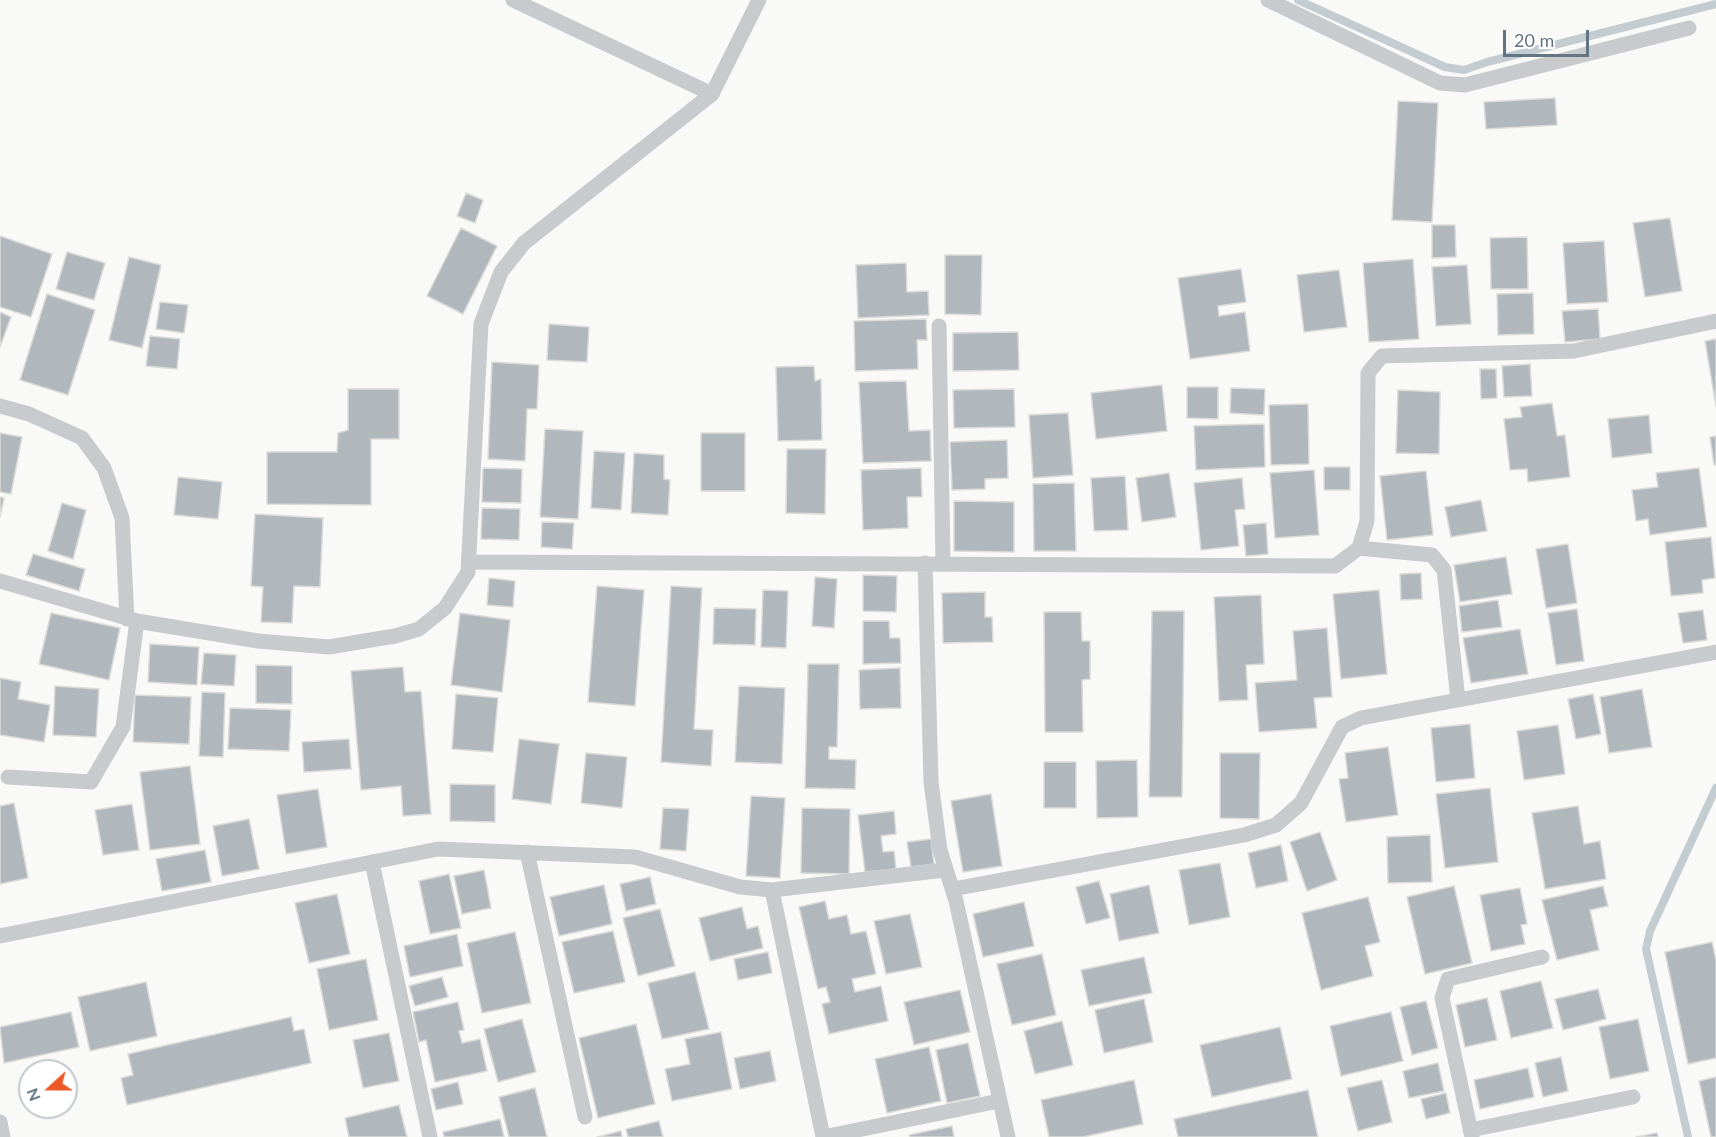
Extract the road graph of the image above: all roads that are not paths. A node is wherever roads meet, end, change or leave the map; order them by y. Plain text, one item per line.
1 (513, 0) edge
2 (759, 0) edge
3 (1268, 0) edge
4 (1689, 28) dead end
5 (712, 94) junction
6 (1716, 321) edge
7 (939, 326) dead end
8 (0, 406) edge
9 (1359, 548) junction
10 (469, 562) junction
11 (925, 563) junction
12 (943, 563) junction
13 (0, 581) edge
14 (132, 620) junction
15 (1716, 652) edge
16 (1458, 700) junction
17 (8, 777) dead end
18 (527, 852) junction
19 (372, 862) junction
20 (945, 870) junction
21 (953, 889) junction
22 (772, 890) junction
23 (0, 936) edge
24 (1542, 957) dead end
25 (1634, 1097) dead end
26 (999, 1101) junction
27 (585, 1117) dead end
28 (0, 1122) edge
29 (1471, 1134) edge
30 (3, 1137) edge
31 (430, 1137) edge
32 (823, 1137) edge
33 (1008, 1137) edge

1 - 5 lane
2 - 5 lane
3 - 4 lane
5 - 10 lane
6 - 9 lane
7 - 12 lane
8 - 14 lane
9 - 12 lane
9 - 16 lane
10 - 11 lane
10 - 14 lane
11 - 12 lane
11 - 20 lane
13 - 14 lane
14 - 17 lane
15 - 16 lane
16 - 21 lane
18 - 19 lane
18 - 22 lane
18 - 27 lane
19 - 23 lane
19 - 31 lane
20 - 21 lane
20 - 22 lane
21 - 26 lane
22 - 32 lane
24 - 29 lane
25 - 29 lane
26 - 32 lane
26 - 33 lane
28 - 30 lane

